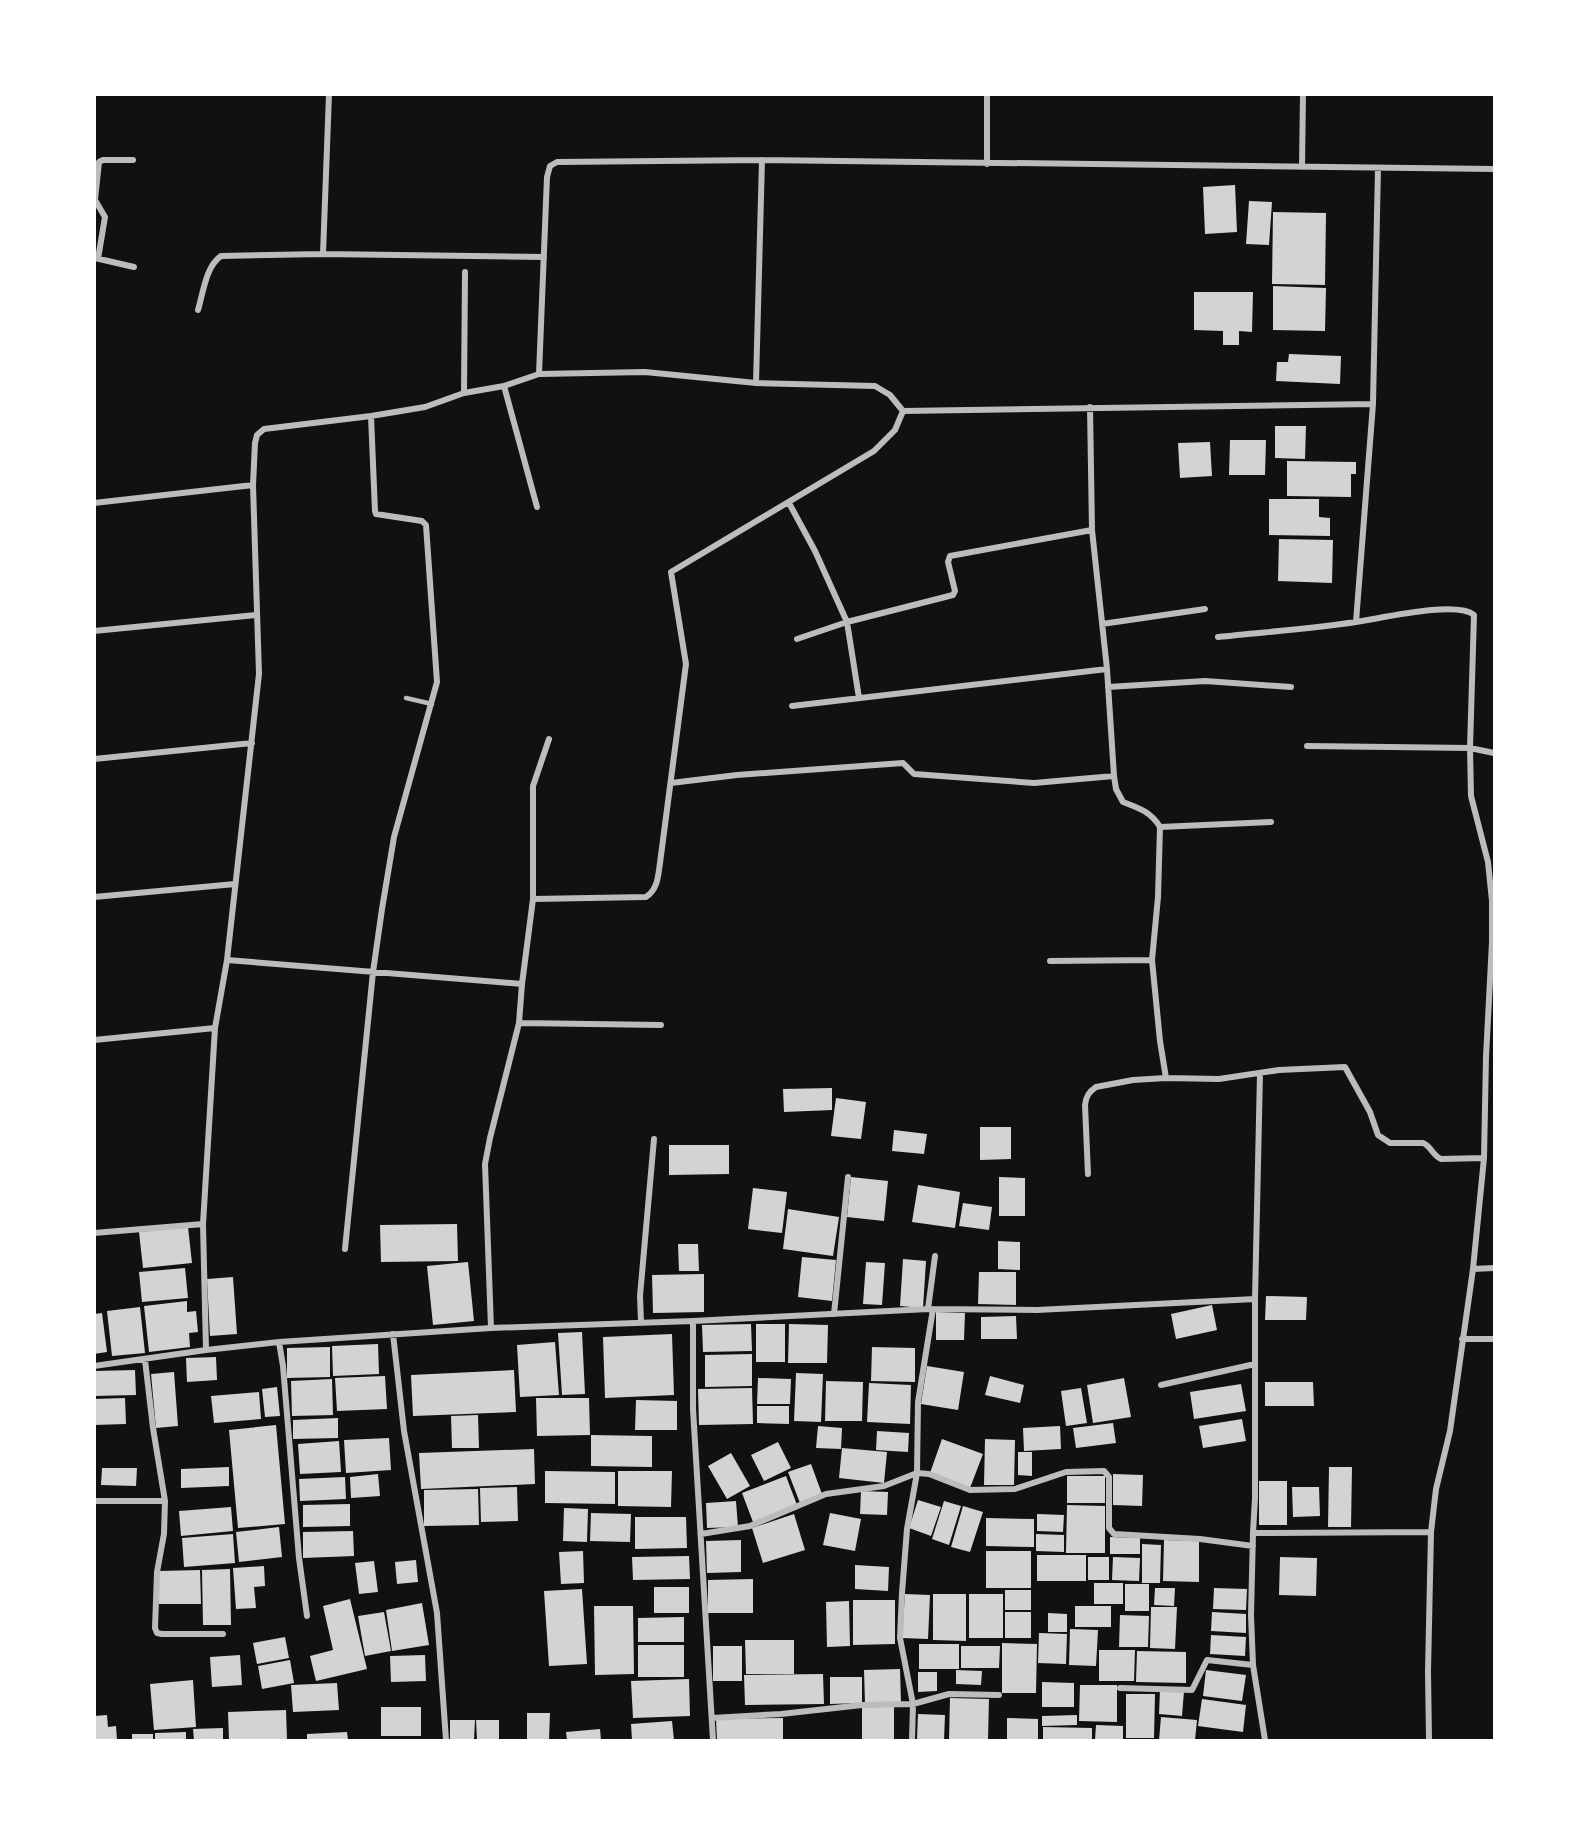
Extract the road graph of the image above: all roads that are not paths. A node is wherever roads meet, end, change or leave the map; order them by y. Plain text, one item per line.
1 (329, 94) edge
2 (987, 94) edge
3 (1303, 94) edge
4 (133, 160) dead end
5 (762, 160) junction
6 (987, 164) junction
7 (1302, 167) junction
8 (1378, 168) junction
9 (1494, 170) edge
10 (323, 254) junction
11 (544, 257) junction
12 (96, 259) edge
13 (134, 267) dead end
14 (465, 272) dead end
15 (198, 310) dead end
16 (539, 375) junction
17 (756, 383) junction
18 (504, 386) junction
19 (464, 393) junction
20 (1373, 404) junction
21 (1090, 407) junction
22 (903, 411) junction
23 (371, 416) junction
24 (253, 485) junction
25 (94, 503) edge
26 (789, 503) junction
27 (537, 507) dead end
28 (1092, 530) junction
29 (1205, 609) dead end
30 (256, 615) junction
31 (848, 622) junction
32 (1356, 622) junction
33 (1102, 624) junction
34 (94, 631) edge
35 (1218, 637) dead end
36 (797, 639) dead end
37 (1107, 669) junction
38 (1108, 687) junction
39 (1291, 687) dead end
40 (406, 698) dead end
41 (859, 698) junction
42 (432, 704) junction
43 (792, 706) dead end
44 (549, 739) dead end
45 (252, 743) junction
46 (1307, 746) dead end
47 (1470, 748) junction
48 (1494, 753) edge
49 (94, 759) edge
50 (1113, 776) junction
51 (671, 783) junction
52 (1271, 822) dead end
53 (1160, 827) junction
54 (235, 884) junction
55 (94, 897) edge
56 (533, 899) junction
57 (227, 960) junction
58 (1152, 960) junction
59 (1050, 961) dead end
60 (373, 972) junction
61 (522, 984) junction
62 (519, 1023) junction
63 (661, 1025) dead end
64 (215, 1028) junction
65 (94, 1041) edge
66 (1487, 1042) junction
67 (1494, 1042) edge
68 (1260, 1074) junction
69 (1166, 1078) junction
70 (654, 1139) dead end
71 (1484, 1158) junction
72 (1088, 1174) dead end
73 (848, 1177) dead end
74 (203, 1224) junction
75 (94, 1233) edge
76 (345, 1249) dead end
77 (935, 1256) dead end
78 (1494, 1268) edge
79 (1473, 1269) junction
80 (1255, 1299) junction
81 (931, 1309) junction
82 (834, 1314) junction
83 (693, 1321) junction
84 (641, 1322) junction
85 (491, 1328) junction
86 (393, 1334) junction
87 (1462, 1339) junction
88 (1494, 1339) edge
89 (279, 1342) junction
90 (206, 1350) junction
91 (145, 1360) junction
92 (1255, 1364) junction
93 (94, 1366) edge
94 (1161, 1385) dead end
95 (917, 1473) junction
96 (94, 1501) edge
97 (165, 1502) junction
98 (1431, 1532) junction
99 (1253, 1533) junction
100 (701, 1534) junction
101 (1253, 1546) junction
102 (307, 1616) dead end
103 (223, 1634) dead end
104 (1253, 1665) junction
105 (1120, 1688) dead end
106 (999, 1695) dead end
107 (913, 1704) junction
108 (712, 1718) junction
109 (446, 1740) edge
110 (713, 1740) edge
111 (912, 1740) edge
112 (1265, 1740) edge
113 (1429, 1740) edge

1 - 10 street
2 - 6 street
3 - 7 street
4 - 12 street
5 - 6 street
5 - 11 street
5 - 17 street
6 - 7 street
7 - 8 street
8 - 9 street
8 - 20 street
10 - 11 street
10 - 15 street
11 - 16 street
12 - 13 street
14 - 19 street
16 - 17 street
16 - 18 street
17 - 22 street
18 - 19 street
18 - 27 street
19 - 23 street
20 - 21 street
20 - 32 street
21 - 22 street
21 - 28 street
22 - 26 street
23 - 24 street
23 - 42 street
24 - 25 street
24 - 30 street
26 - 31 street
26 - 51 street
28 - 31 street
28 - 33 street
29 - 33 street
30 - 34 street
30 - 45 street
31 - 36 street
31 - 41 street
32 - 35 street
32 - 47 street
33 - 37 street
37 - 38 street
37 - 41 street
38 - 39 street
38 - 50 street
40 - 42 lane
41 - 43 street
42 - 60 street
44 - 56 street
45 - 49 street
45 - 54 street
46 - 47 street
47 - 48 street
47 - 66 street
50 - 51 street
50 - 53 street
51 - 56 street
52 - 53 street
53 - 58 street
54 - 55 street
54 - 57 street
56 - 61 street
57 - 60 street
57 - 64 street
58 - 59 street
58 - 69 street
60 - 61 street
60 - 76 street
61 - 62 street
62 - 63 street
62 - 85 street
64 - 65 street
64 - 74 street
66 - 67 lane
66 - 71 street
68 - 69 street
68 - 71 street
68 - 80 street
69 - 72 street
70 - 84 street
71 - 79 street
73 - 82 street
74 - 75 street
74 - 90 street
77 - 81 street
78 - 79 street
79 - 87 street
80 - 81 street
80 - 92 street
81 - 82 street
81 - 95 street
82 - 83 street
83 - 84 street
83 - 100 street
84 - 85 street
85 - 86 street
86 - 89 street
86 - 109 street
87 - 88 street
87 - 98 street
89 - 90 street
89 - 102 street
90 - 91 street
91 - 93 street
91 - 97 street
92 - 94 street
92 - 99 street
95 - 100 street
95 - 101 street
95 - 107 street
96 - 97 street
97 - 103 street
98 - 99 street
98 - 113 street
99 - 101 street
100 - 108 street
101 - 104 street
104 - 105 street
104 - 112 street
106 - 107 street
107 - 108 street
107 - 111 street
108 - 110 street

